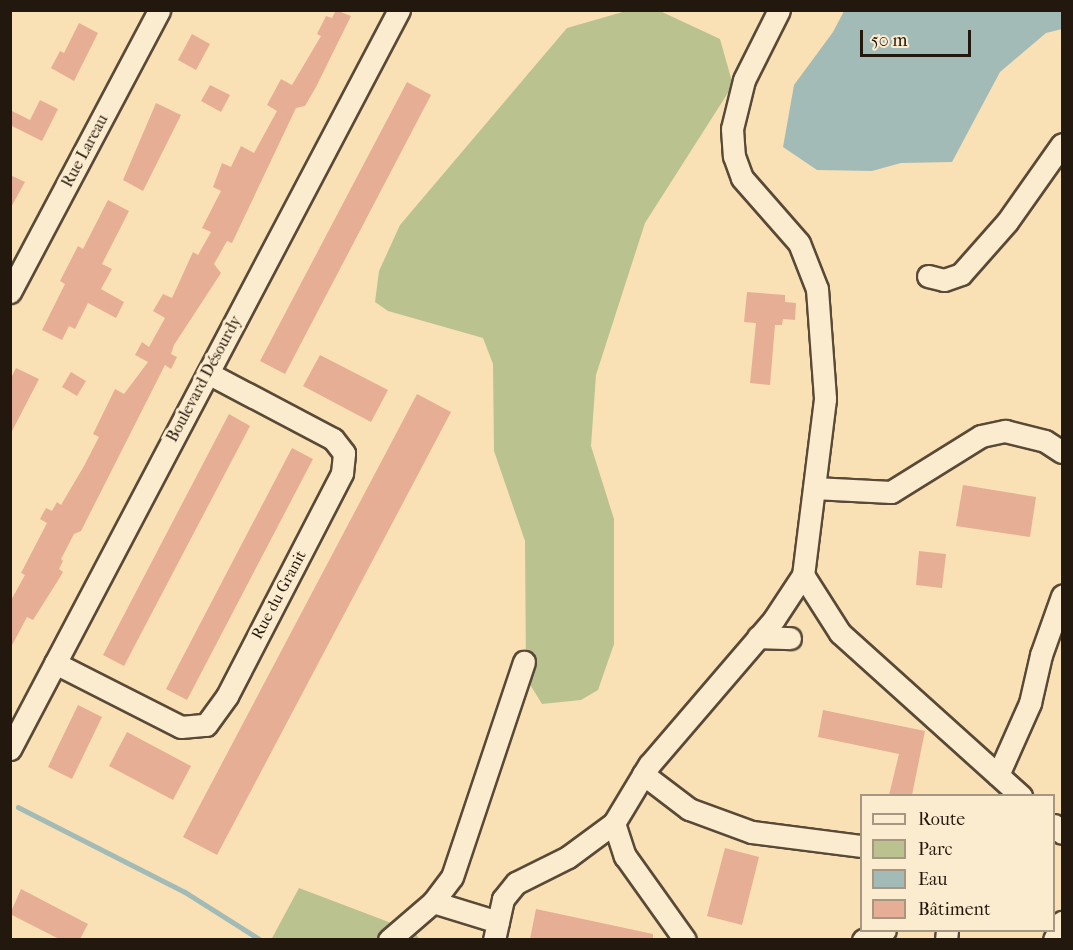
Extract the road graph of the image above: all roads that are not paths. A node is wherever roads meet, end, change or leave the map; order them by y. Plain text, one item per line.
1 (159, 10) edge
2 (399, 10) edge
3 (779, 10) edge
4 (1062, 144) edge
5 (928, 276) dead end
6 (10, 292) edge
7 (207, 373) junction
8 (1062, 452) edge
9 (814, 488) junction
10 (803, 575) junction
11 (1062, 596) edge
12 (758, 637) junction
13 (790, 638) dead end
14 (524, 662) dead end
15 (55, 663) junction
16 (10, 749) edge
17 (643, 774) junction
18 (998, 775) junction
19 (1020, 794) edge
20 (614, 823) junction
21 (860, 846) edge
22 (433, 902) junction
23 (1062, 922) edge
24 (496, 931) edge
25 (880, 932) edge
26 (389, 939) edge
27 (685, 939) edge
28 (863, 939) edge
29 (1054, 939) edge

1 - 6 street, Rue Lareau
2 - 7 street, Boulevard Désourdy
3 - 9 street
4 - 5 street
7 - 15 street, Boulevard Désourdy
7 - 15 street, Rue du Granit
8 - 9 street
9 - 10 street
10 - 12 street
10 - 18 street
11 - 18 street
12 - 13 street
12 - 17 street
14 - 22 street
15 - 16 street, Boulevard Désourdy
17 - 20 street
17 - 21 street
18 - 19 street
20 - 24 street
20 - 27 street
22 - 24 street
22 - 26 street
23 - 29 street
25 - 28 street

